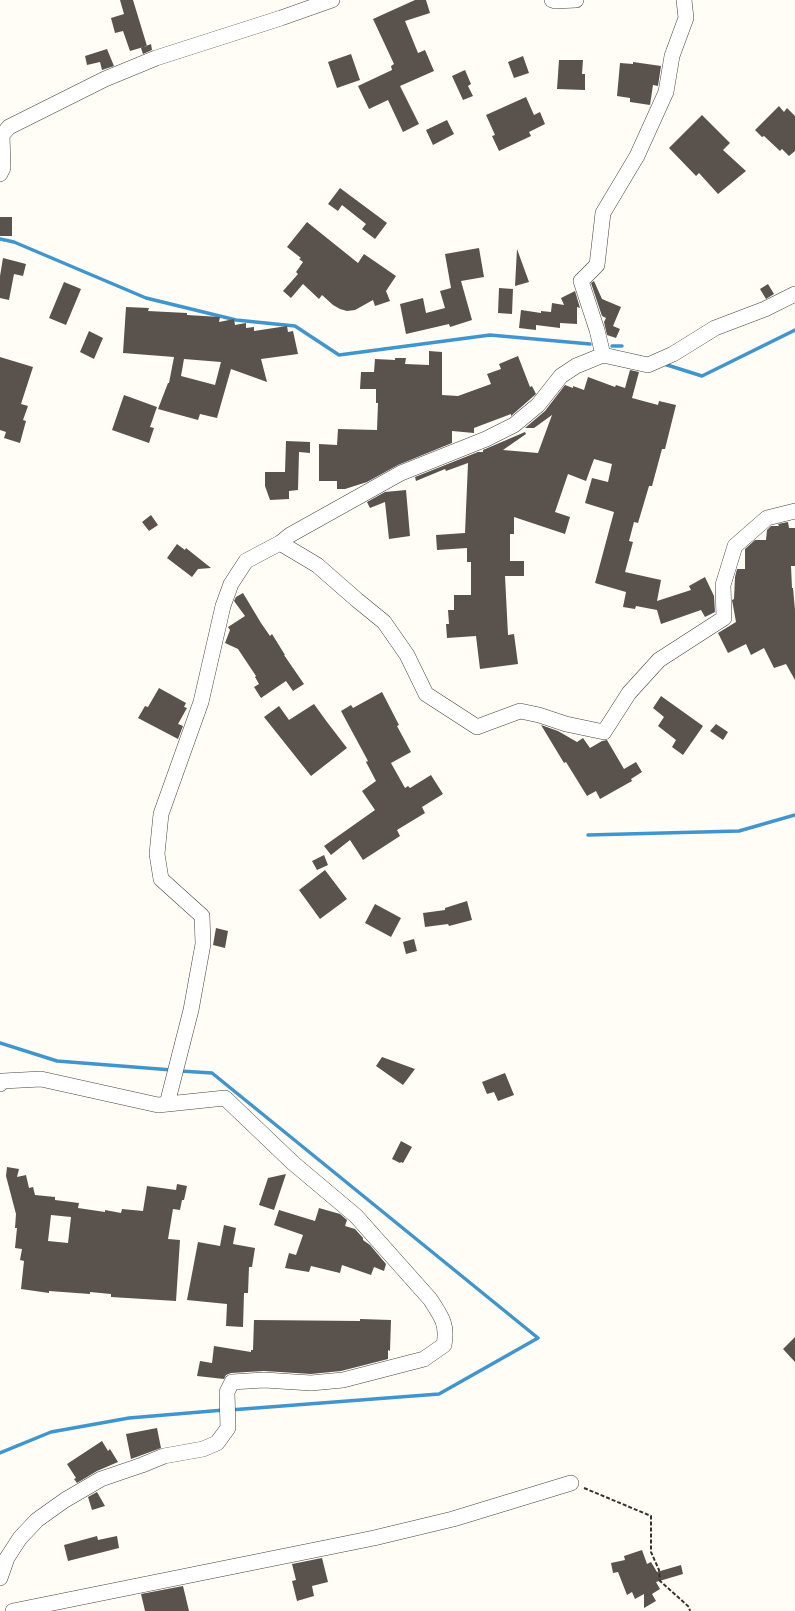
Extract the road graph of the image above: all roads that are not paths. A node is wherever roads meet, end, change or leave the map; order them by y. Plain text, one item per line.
1 (332, 0) edge
2 (552, 0) edge
3 (576, 0) edge
4 (684, 0) edge
5 (0, 174) edge
6 (795, 294) edge
7 (603, 355) junction
8 (795, 511) edge
9 (280, 543) junction
10 (0, 1084) edge
11 (167, 1104) junction
12 (571, 1483) road end
13 (0, 1578) edge
14 (14, 1611) edge

1 - 5 street
2 - 3 street
4 - 7 street
6 - 7 street
7 - 9 street
8 - 9 street
9 - 11 street
10 - 11 street
11 - 13 street
12 - 14 street

